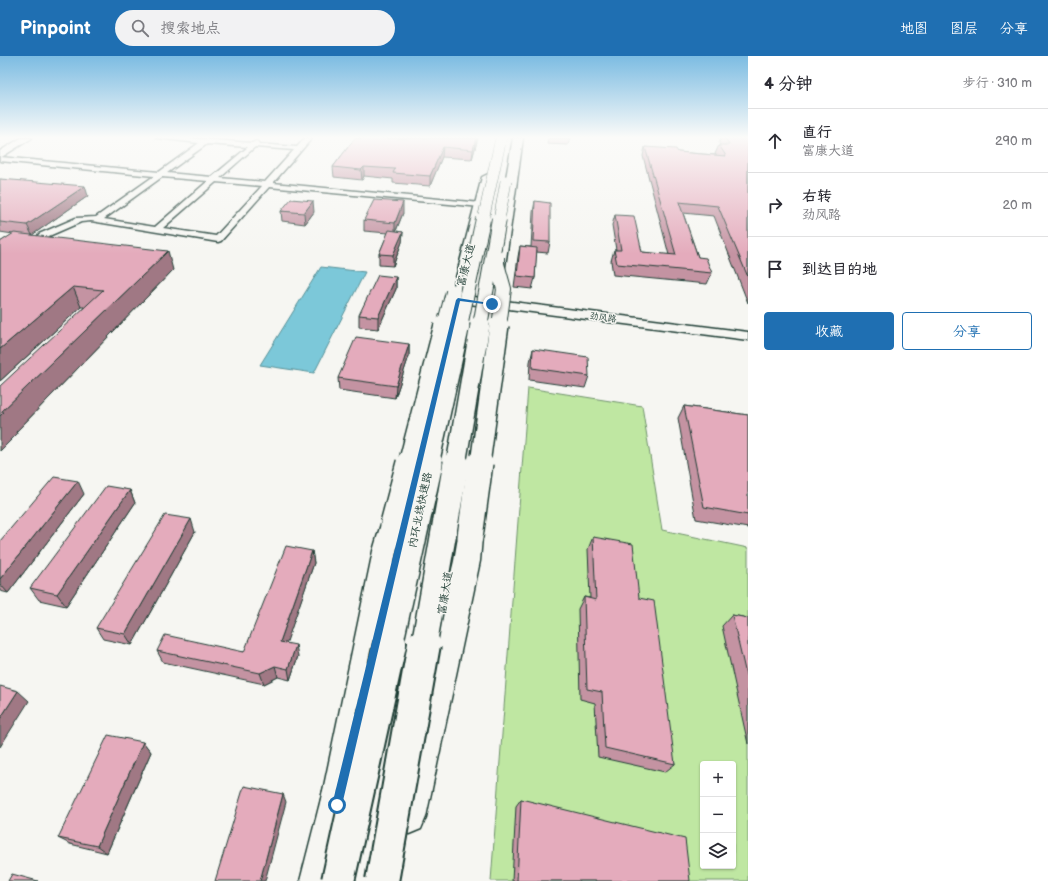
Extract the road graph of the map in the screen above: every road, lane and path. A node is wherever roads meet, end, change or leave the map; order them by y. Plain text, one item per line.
1 (157, 176) edge
2 (186, 176) edge
3 (216, 176) edge
4 (273, 176) edge
5 (492, 176) edge
6 (494, 176) edge
7 (501, 176) edge
8 (512, 176) edge
9 (213, 179) junction
10 (266, 184) junction
11 (487, 218) junction
12 (97, 220) junction
13 (158, 229) junction
14 (42, 236) edge
15 (459, 297) junction
16 (493, 301) junction
17 (748, 330) edge
18 (748, 336) edge
19 (337, 805) junction
20 (409, 817) junction
21 (318, 881) edge
22 (338, 881) edge
23 (382, 881) edge
24 (398, 881) edge

1 - 12 street
2 - 9 street
3 - 9 street
4 - 10 street
5 - 11 main road, 富康大道
6 - 11 main road, 内环北线快速路, bridge
7 - 11 main road, 内环北线快速路, bridge
8 - 16 main road, 富康大道
9 - 10 street
9 - 13 street
10 - 11 street
10 - 13 street
11 - 15 main road, 富康大道
11 - 19 main road, bridge
11 - 20 main road, bridge
11 - 22 main road, 内环北线快速路, bridge
11 - 23 main road, 内环北线快速路, bridge
12 - 13 street
12 - 14 street
15 - 16 street, 劲风路
15 - 19 main road, 富康大道
16 - 17 street, 劲风路
16 - 18 street, 劲风路
16 - 20 main road, 富康大道
19 - 21 main road, 富康大道
20 - 24 main road, 富康大道

